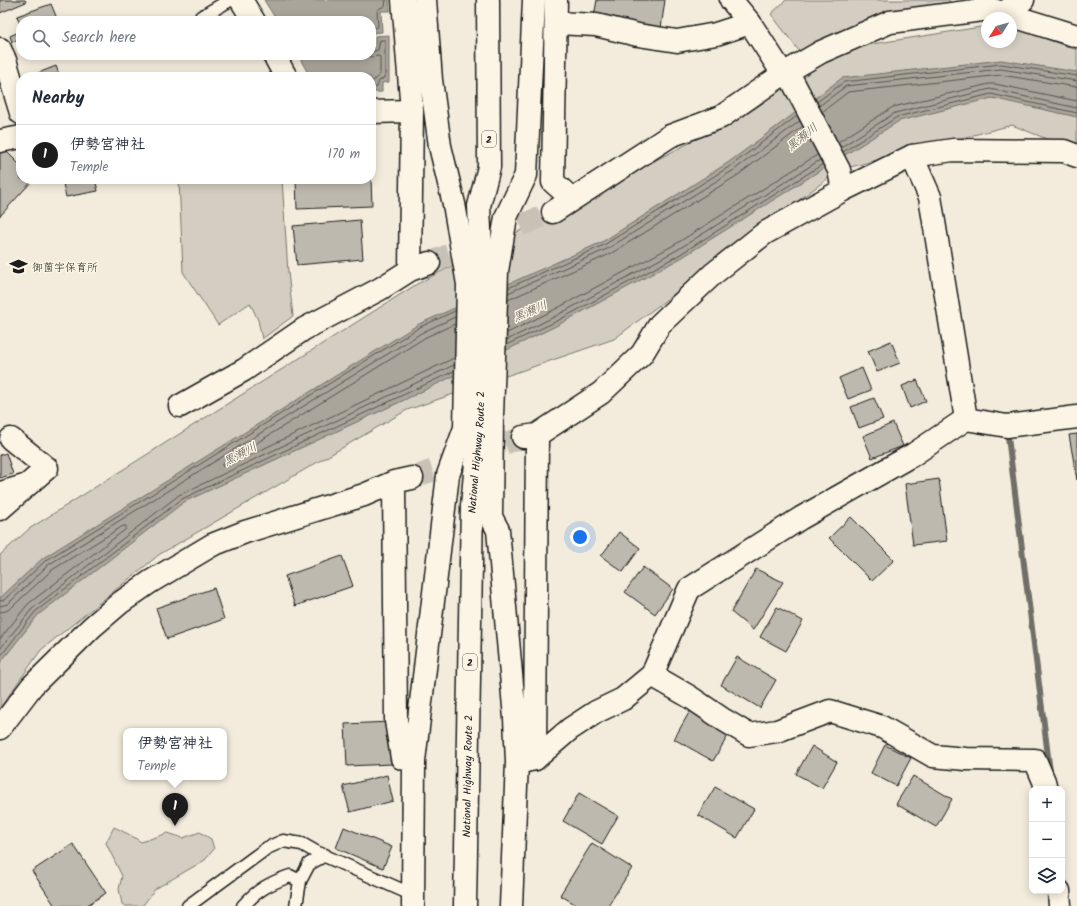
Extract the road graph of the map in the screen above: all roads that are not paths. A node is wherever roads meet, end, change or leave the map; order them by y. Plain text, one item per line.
1 (230, 0) edge
2 (241, 0) edge
3 (404, 0) edge
4 (417, 0) edge
5 (425, 0) edge
6 (476, 0) edge
7 (488, 0) edge
8 (499, 0) edge
9 (534, 0) edge
10 (556, 0) edge
11 (731, 0) edge
12 (1023, 0) edge
13 (1000, 12) edge
14 (1005, 12) edge
15 (203, 16) edge
16 (251, 16) edge
17 (1017, 17) edge
18 (556, 23) junction
19 (750, 24) junction
20 (1077, 36) edge
21 (0, 49) edge
22 (277, 60) edge
23 (283, 72) edge
24 (788, 77) junction
25 (16, 96) edge
26 (412, 111) junction
27 (376, 112) edge
28 (16, 138) edge
29 (0, 141) edge
30 (912, 156) junction
31 (1077, 156) edge
32 (489, 167) junction
33 (841, 180) junction
34 (572, 199) junction
35 (552, 212) tunnel mouth
36 (482, 277) junction
37 (180, 406) dead end
38 (1077, 417) edge
39 (966, 419) junction
40 (479, 421) junction
41 (5, 441) edge
42 (34, 480) junction
43 (0, 488) edge
44 (0, 509) edge
45 (652, 676) junction
46 (0, 728) edge
47 (414, 761) junction
48 (526, 761) junction
49 (1045, 786) edge
50 (325, 855) junction
51 (300, 882) junction
52 (1059, 894) edge
53 (413, 900) edge
54 (188, 906) edge
55 (242, 906) edge
56 (296, 906) edge
57 (465, 906) edge
58 (512, 906) edge
59 (1060, 906) edge

1 - 15 lane
2 - 16 main road
3 - 4 main road
3 - 26 main road
5 - 36 main road
6 - 32 main road
7 - 32 main road, National Highway Route 2 / 2
8 - 32 main road
9 - 36 main road
10 - 18 main road
11 - 19 main road
12 - 14 main road
13 - 24 main road
17 - 20 main road
18 - 19 main road
18 - 34 main road
19 - 24 main road
21 - 25 main road
22 - 23 main road
24 - 33 main road
24 - 34 main road
26 - 27 main road
26 - 37 main road
28 - 29 main road
30 - 31 main road
30 - 33 main road
30 - 39 main road
32 - 36 main road, National Highway Route 2 / 2
33 - 48 main road
34 - 35 main road
36 - 40 main road, National Highway Route 2 / 2
38 - 39 main road
39 - 45 main road
40 - 47 main road
40 - 48 main road
40 - 57 main road, National Highway Route 2 / 2
41 - 42 main road
42 - 43 lane
42 - 44 main road
45 - 48 main road
45 - 49 main road
46 - 47 main road
47 - 53 main road
48 - 58 main road
50 - 51 lane
50 - 53 lane
50 - 54 lane
51 - 55 lane
51 - 56 lane
52 - 59 main road

